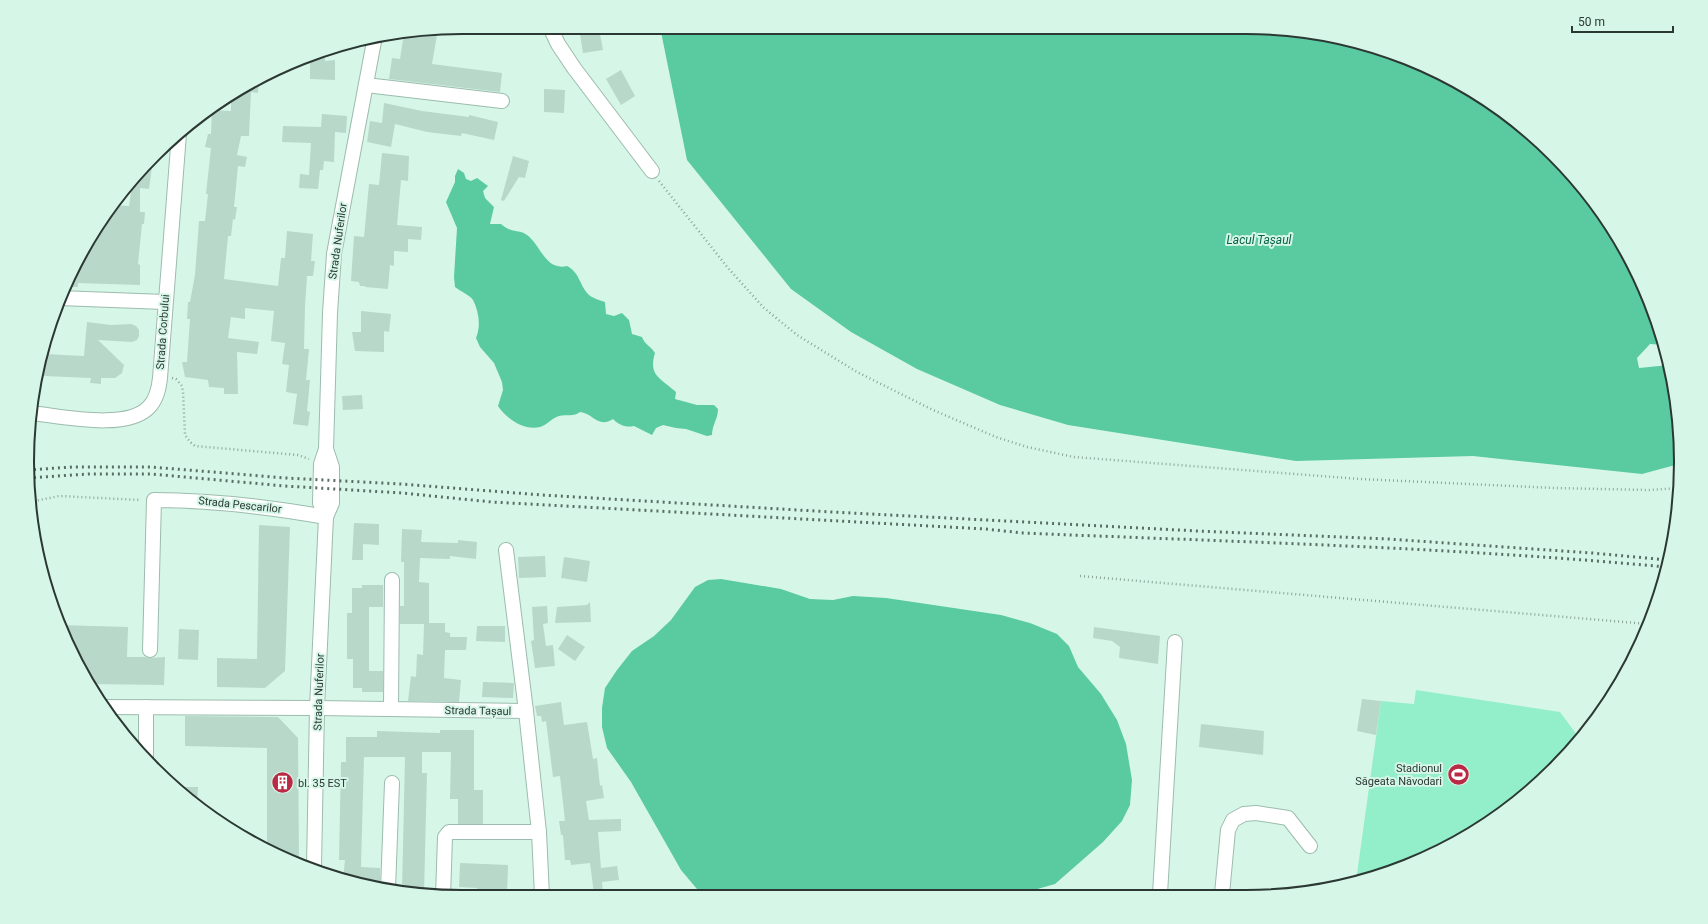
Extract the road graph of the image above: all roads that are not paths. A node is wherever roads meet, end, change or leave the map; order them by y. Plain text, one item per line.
1 (553, 34) edge
2 (374, 43) edge
3 (366, 85) junction
4 (502, 101) dead end
5 (178, 141) edge
6 (652, 171) road end
7 (67, 298) edge
8 (165, 302) junction
9 (37, 414) edge
10 (326, 449) junction
11 (326, 517) junction
12 (506, 550) dead end
13 (392, 580) dead end
14 (1175, 642) dead end
15 (150, 650) dead end
16 (110, 706) edge
17 (146, 707) junction
18 (318, 708) junction
19 (391, 710) junction
20 (526, 711) junction
21 (146, 751) edge
22 (392, 783) dead end
23 (539, 832) junction
24 (1310, 846) dead end
25 (314, 863) edge
26 (388, 883) edge
27 (443, 889) edge
28 (542, 890) edge
29 (1160, 890) edge
30 (1222, 890) edge

1 - 6 street
2 - 3 street, Strada Nuferilor
3 - 4 street
3 - 10 street, Strada Nuferilor
5 - 8 street, Strada Corbului
7 - 8 street
8 - 9 street, Strada Corbului
10 - 11 street, Strada Nuferilor
10 - 11 street, Strada Nuferilor
11 - 15 street, Strada Pescarilor
11 - 18 street, Strada Nuferilor
12 - 20 street
13 - 19 street
14 - 29 street
16 - 17 street, Strada Tașaul
17 - 18 street, Strada Tașaul
17 - 21 street
18 - 19 street, Strada Tașaul
18 - 25 street, Strada Nuferilor
19 - 20 street, Strada Tașaul
20 - 23 street, Strada Tașaul
22 - 26 street
23 - 27 street
23 - 28 street, Strada Tașaul
24 - 30 street

